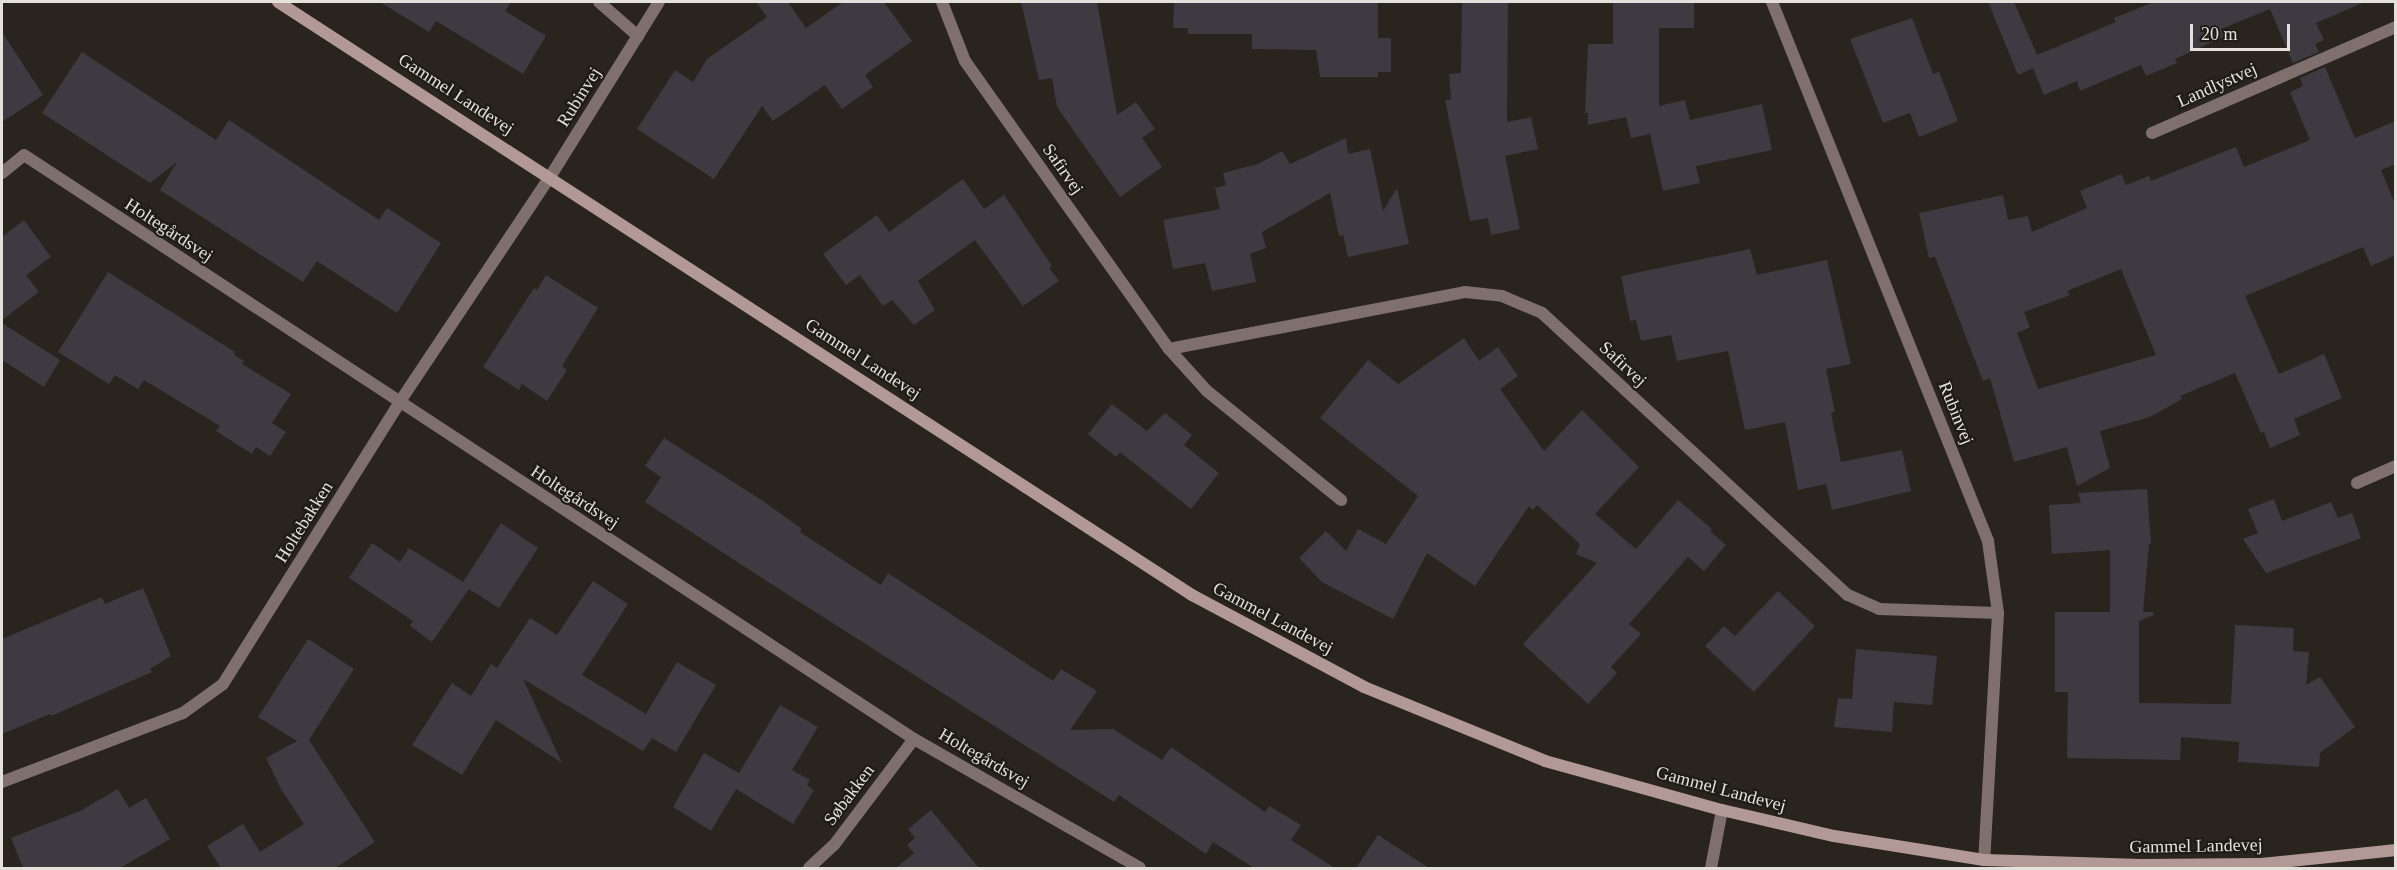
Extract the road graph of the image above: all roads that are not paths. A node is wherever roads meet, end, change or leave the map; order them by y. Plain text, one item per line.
1 (278, 2) edge
2 (599, 2) edge
3 (659, 2) edge
4 (942, 2) edge
5 (1772, 2) edge
6 (2396, 27) edge
7 (638, 36) junction
8 (2152, 133) dead end
9 (2, 172) edge
10 (550, 177) junction
11 (1169, 349) junction
12 (399, 403) junction
13 (2396, 466) edge
14 (2357, 483) dead end
15 (1341, 500) dead end
16 (1998, 613) junction
17 (914, 739) junction
18 (2, 783) edge
19 (1722, 810) junction
20 (2396, 850) edge
21 (1984, 860) junction
22 (809, 868) edge
23 (1140, 868) edge
24 (1711, 868) edge

1 - 10 street, Gammel Landevej
2 - 7 street
3 - 7 street, Rubinvej
4 - 11 street, Safirvej
5 - 16 street, Rubinvej
6 - 8 street, Landlystvej
7 - 10 street, Rubinvej
9 - 12 street, Holtegårdsvej
10 - 12 street, Holtebakken
10 - 19 street, Gammel Landevej
11 - 15 street, Safirvej
11 - 16 street, Safirvej
12 - 17 street, Holtegårdsvej
12 - 18 street, Holtebakken
13 - 14 street
16 - 21 street, Rubinvej
17 - 22 street, Søbakken
17 - 23 street, Holtegårdsvej
19 - 21 street, Gammel Landevej
19 - 24 street
20 - 21 street, Gammel Landevej

